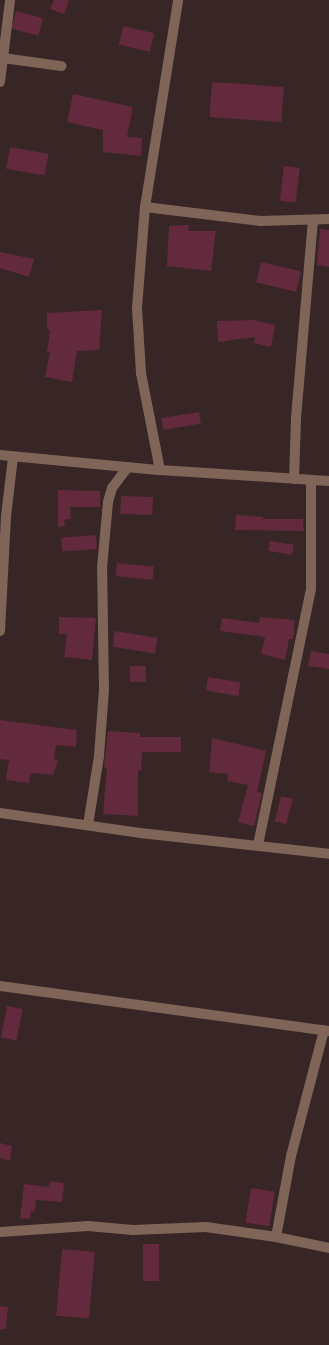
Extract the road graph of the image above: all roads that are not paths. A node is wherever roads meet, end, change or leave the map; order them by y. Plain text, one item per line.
1 (10, 0) edge
2 (178, 0) edge
3 (3, 58) junction
4 (61, 66) dead end
5 (0, 82) edge
6 (145, 208) junction
7 (329, 219) edge
8 (313, 220) junction
9 (0, 455) edge
10 (13, 457) junction
11 (128, 467) junction
12 (160, 470) junction
13 (294, 479) junction
14 (311, 480) junction
15 (329, 480) edge
16 (0, 631) edge
17 (0, 813) edge
18 (88, 825) junction
19 (258, 845) junction
20 (329, 854) edge
21 (0, 986) edge
22 (326, 1030) edge
23 (0, 1232) edge
24 (276, 1238) junction
25 (329, 1248) edge

1 - 3 street
2 - 6 street
3 - 4 street
3 - 5 street
6 - 8 street
6 - 12 street
7 - 8 street
8 - 13 street
9 - 10 street
10 - 11 street
10 - 16 street
11 - 12 street
11 - 18 street
12 - 13 street
13 - 14 street
14 - 15 street
14 - 19 street
17 - 18 street
18 - 19 street
19 - 20 street
21 - 22 street
22 - 24 street
23 - 24 street
24 - 25 street

